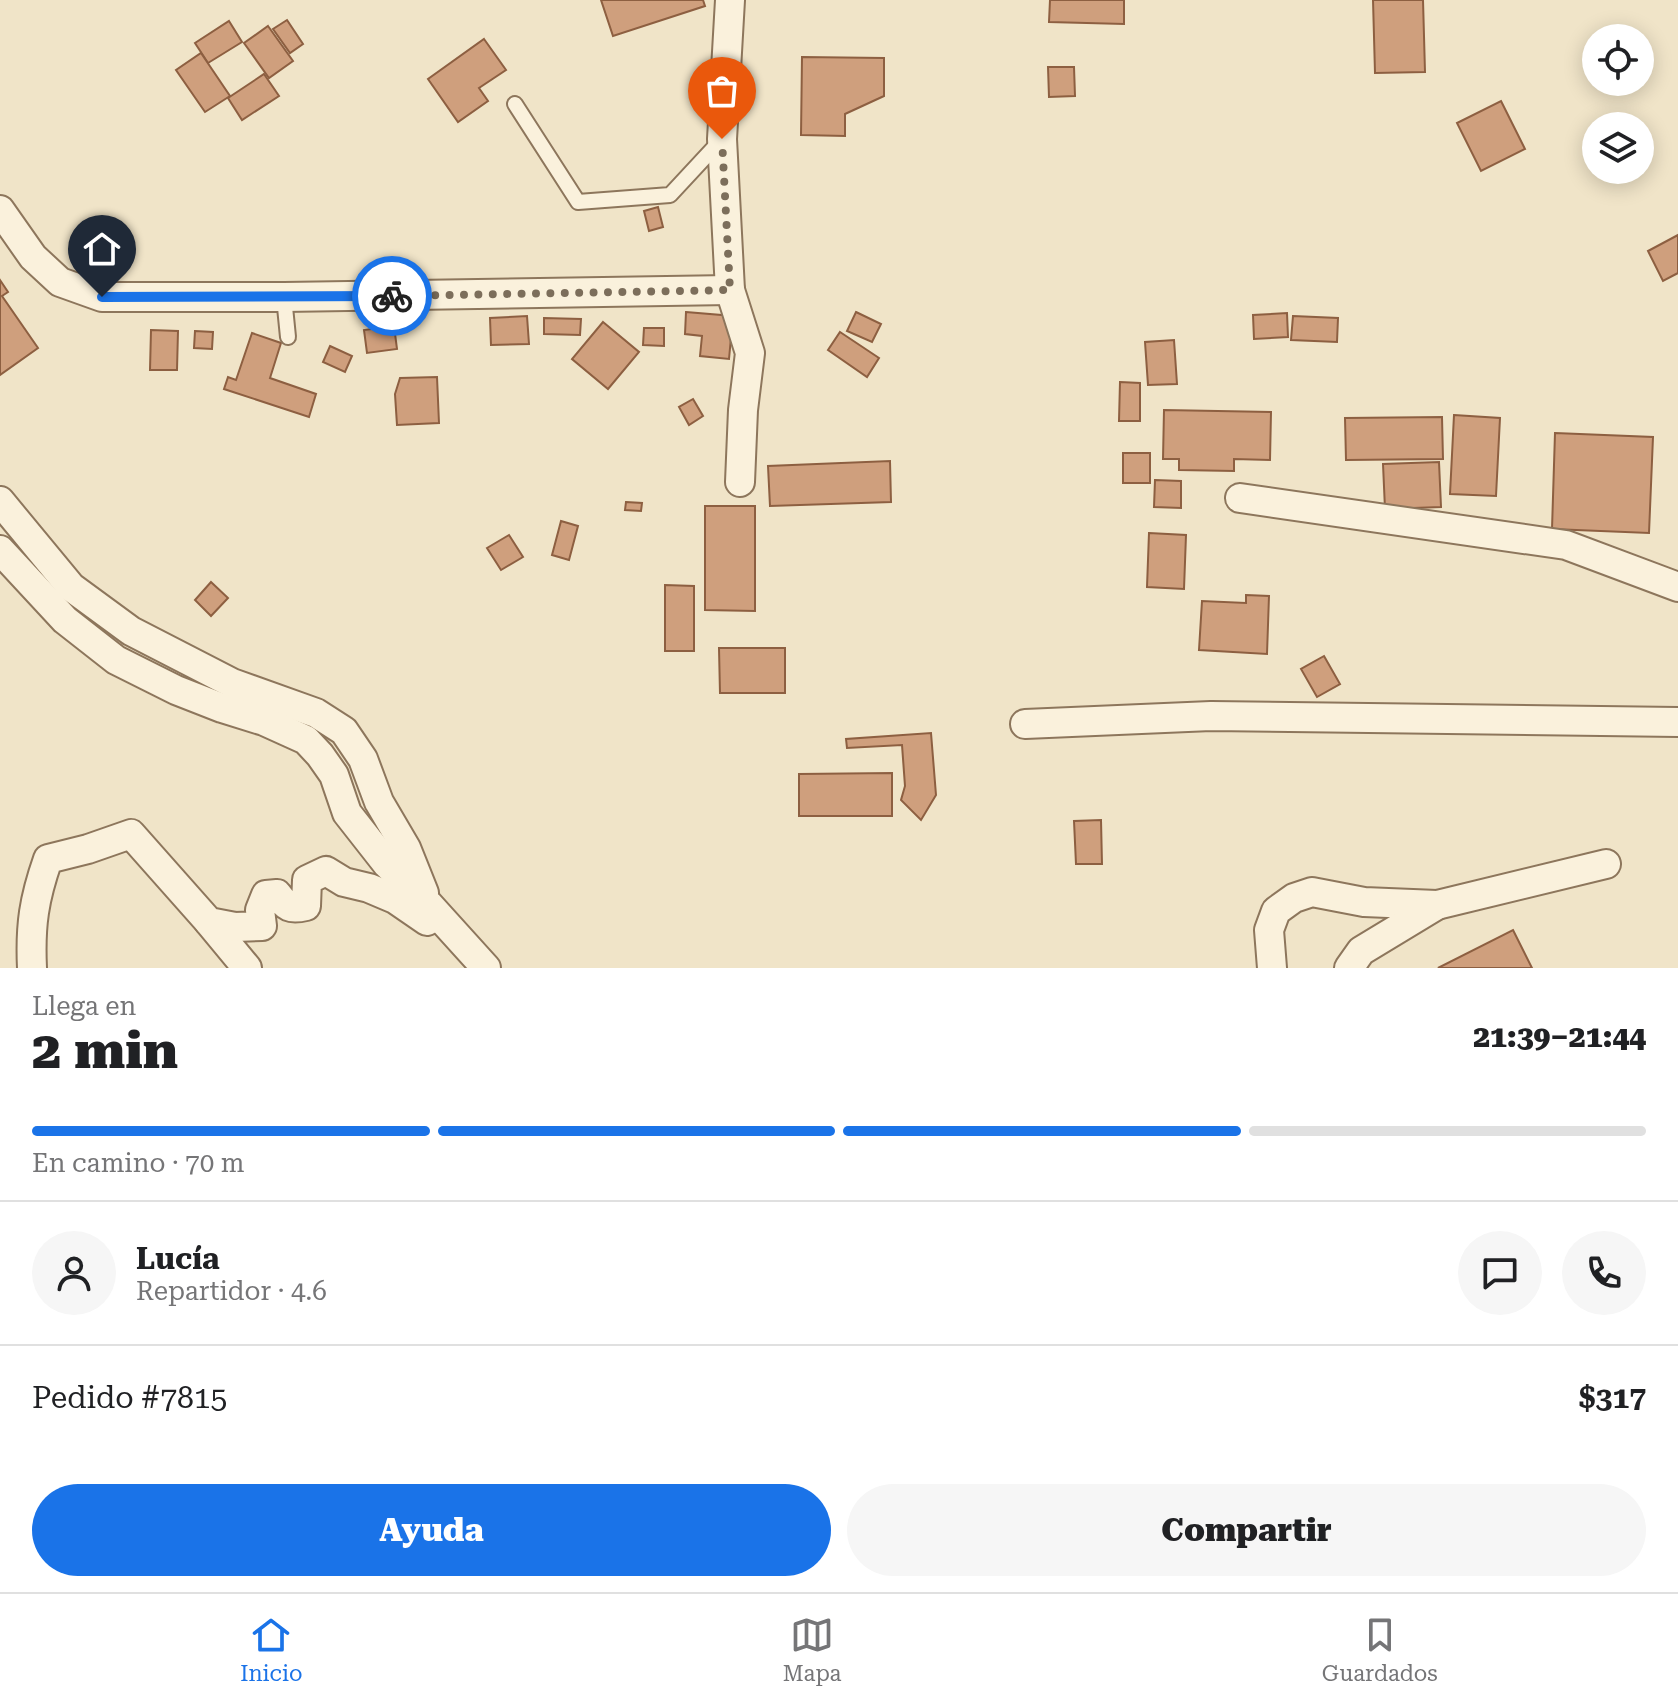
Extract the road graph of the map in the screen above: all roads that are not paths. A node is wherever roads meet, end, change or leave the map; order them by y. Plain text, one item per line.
1 (730, 0) edge
2 (515, 104) dead end
3 (722, 139) junction
4 (0, 210) edge
5 (730, 290) junction
6 (284, 297) junction
7 (288, 337) dead end
8 (740, 482) dead end
9 (1240, 498) dead end
10 (0, 501) edge
11 (0, 550) edge
12 (1678, 587) edge
13 (1678, 722) edge
14 (1025, 724) dead end
15 (344, 731) junction
16 (320, 755) junction
17 (1606, 864) dead end
18 (1341, 898) junction
19 (429, 905) junction
20 (1437, 905) junction
21 (209, 922) junction
22 (451, 930) junction
23 (1355, 960) edge
24 (1276, 964) edge
25 (32, 968) edge
26 (247, 968) edge
27 (486, 968) edge

1 - 3 street
2 - 3 lane
3 - 5 street
4 - 6 street
5 - 6 street
5 - 8 street
6 - 7 lane
9 - 12 street
10 - 15 street
11 - 16 street
13 - 14 street
15 - 16 street
15 - 19 street
16 - 19 street
17 - 20 street
18 - 20 street
18 - 23 street
18 - 24 street
19 - 22 street
20 - 23 street
21 - 22 street
21 - 25 street
21 - 26 street
22 - 27 street

